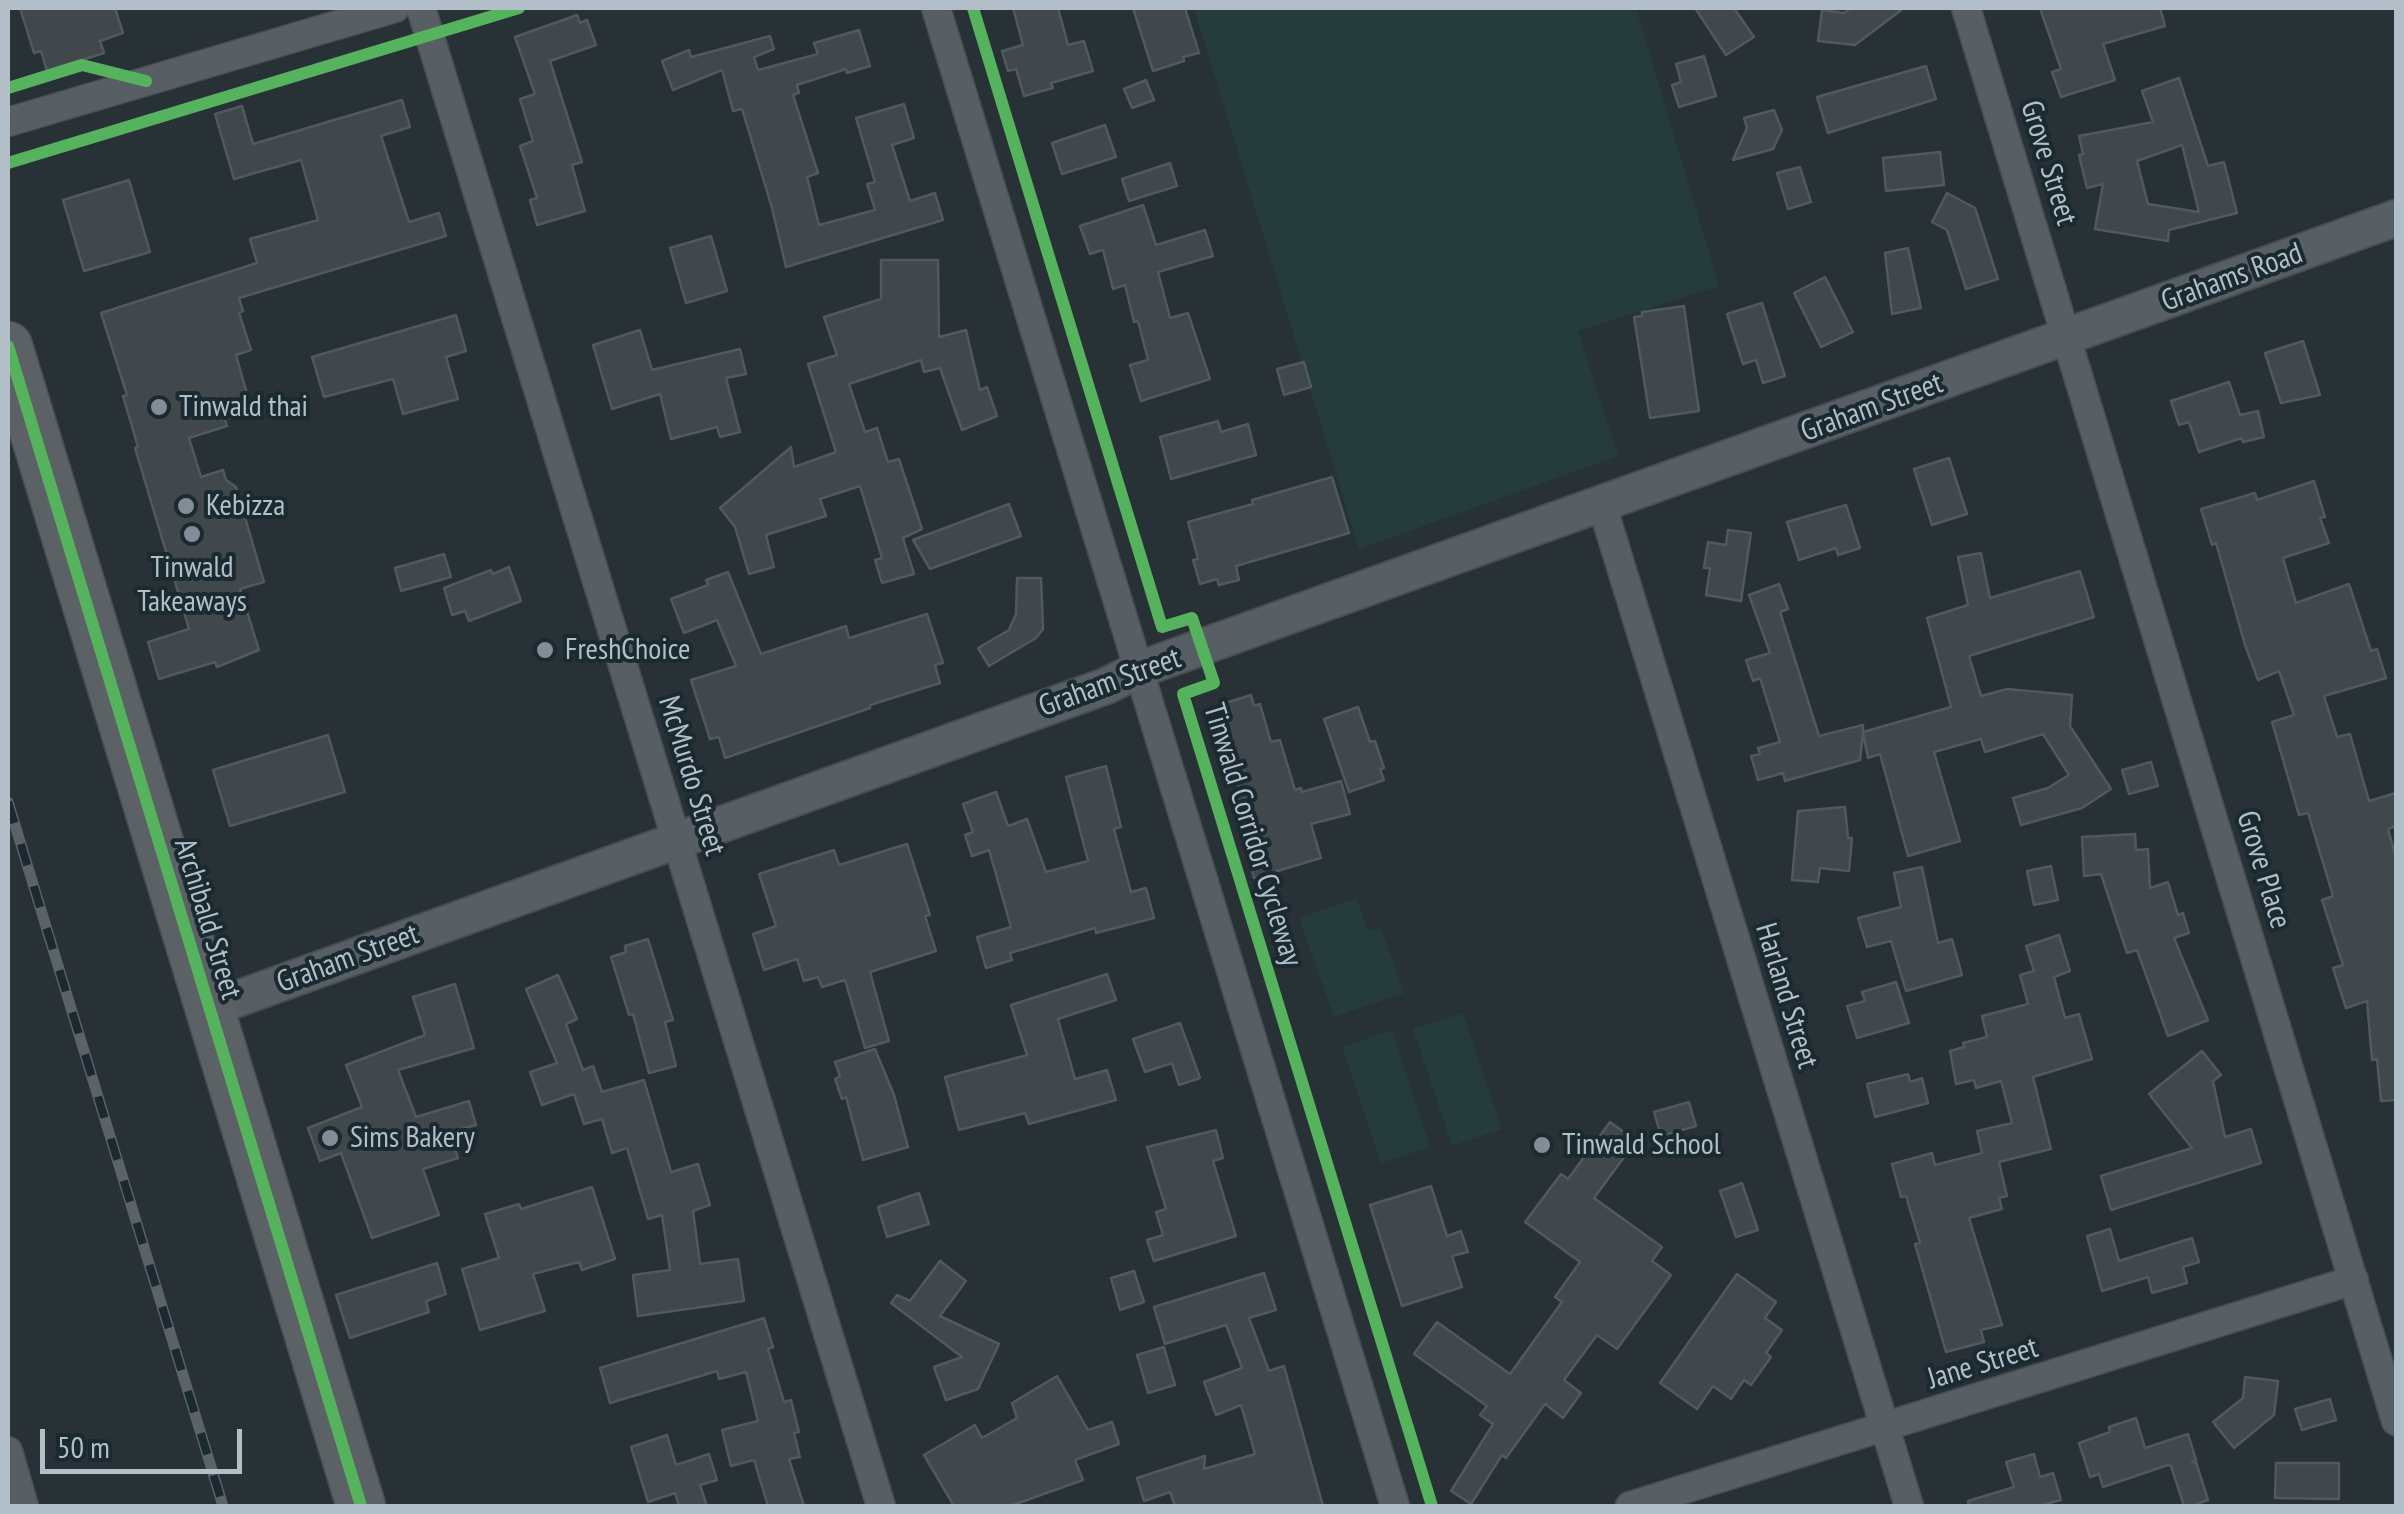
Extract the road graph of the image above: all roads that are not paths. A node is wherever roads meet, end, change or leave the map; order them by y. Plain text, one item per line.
1 (395, 8) edge
2 (421, 8) edge
3 (936, 8) edge
4 (1966, 8) edge
5 (8, 122) edge
6 (2396, 218) edge
7 (2067, 338) junction
8 (8, 346) edge
9 (1602, 505) junction
10 (1138, 670) junction
11 (677, 840) junction
12 (209, 1009) junction
13 (2354, 1280) junction
14 (2396, 1420) edge
15 (1885, 1429) junction
16 (8, 1452) edge
17 (24, 1506) edge
18 (361, 1506) edge
19 (881, 1506) edge
20 (1395, 1506) edge
21 (1630, 1506) edge
22 (1909, 1506) edge

1 - 5 street
2 - 11 street, McMurdo Street
3 - 10 street
4 - 7 street, Grove Street
6 - 7 street, Grahams Road
7 - 9 street, Graham Street
7 - 13 street, Grove Place
8 - 12 highway, Archibald Street
9 - 10 street, Graham Street
9 - 15 street, Harland Street
10 - 11 street, Graham Street
10 - 20 street
11 - 12 street, Graham Street
11 - 19 street, McMurdo Street
12 - 18 highway, Archibald Street
13 - 14 street, Grove Place
13 - 15 street, Jane Street
15 - 21 street, Jane Street
15 - 22 street, Harland Street
16 - 17 street

